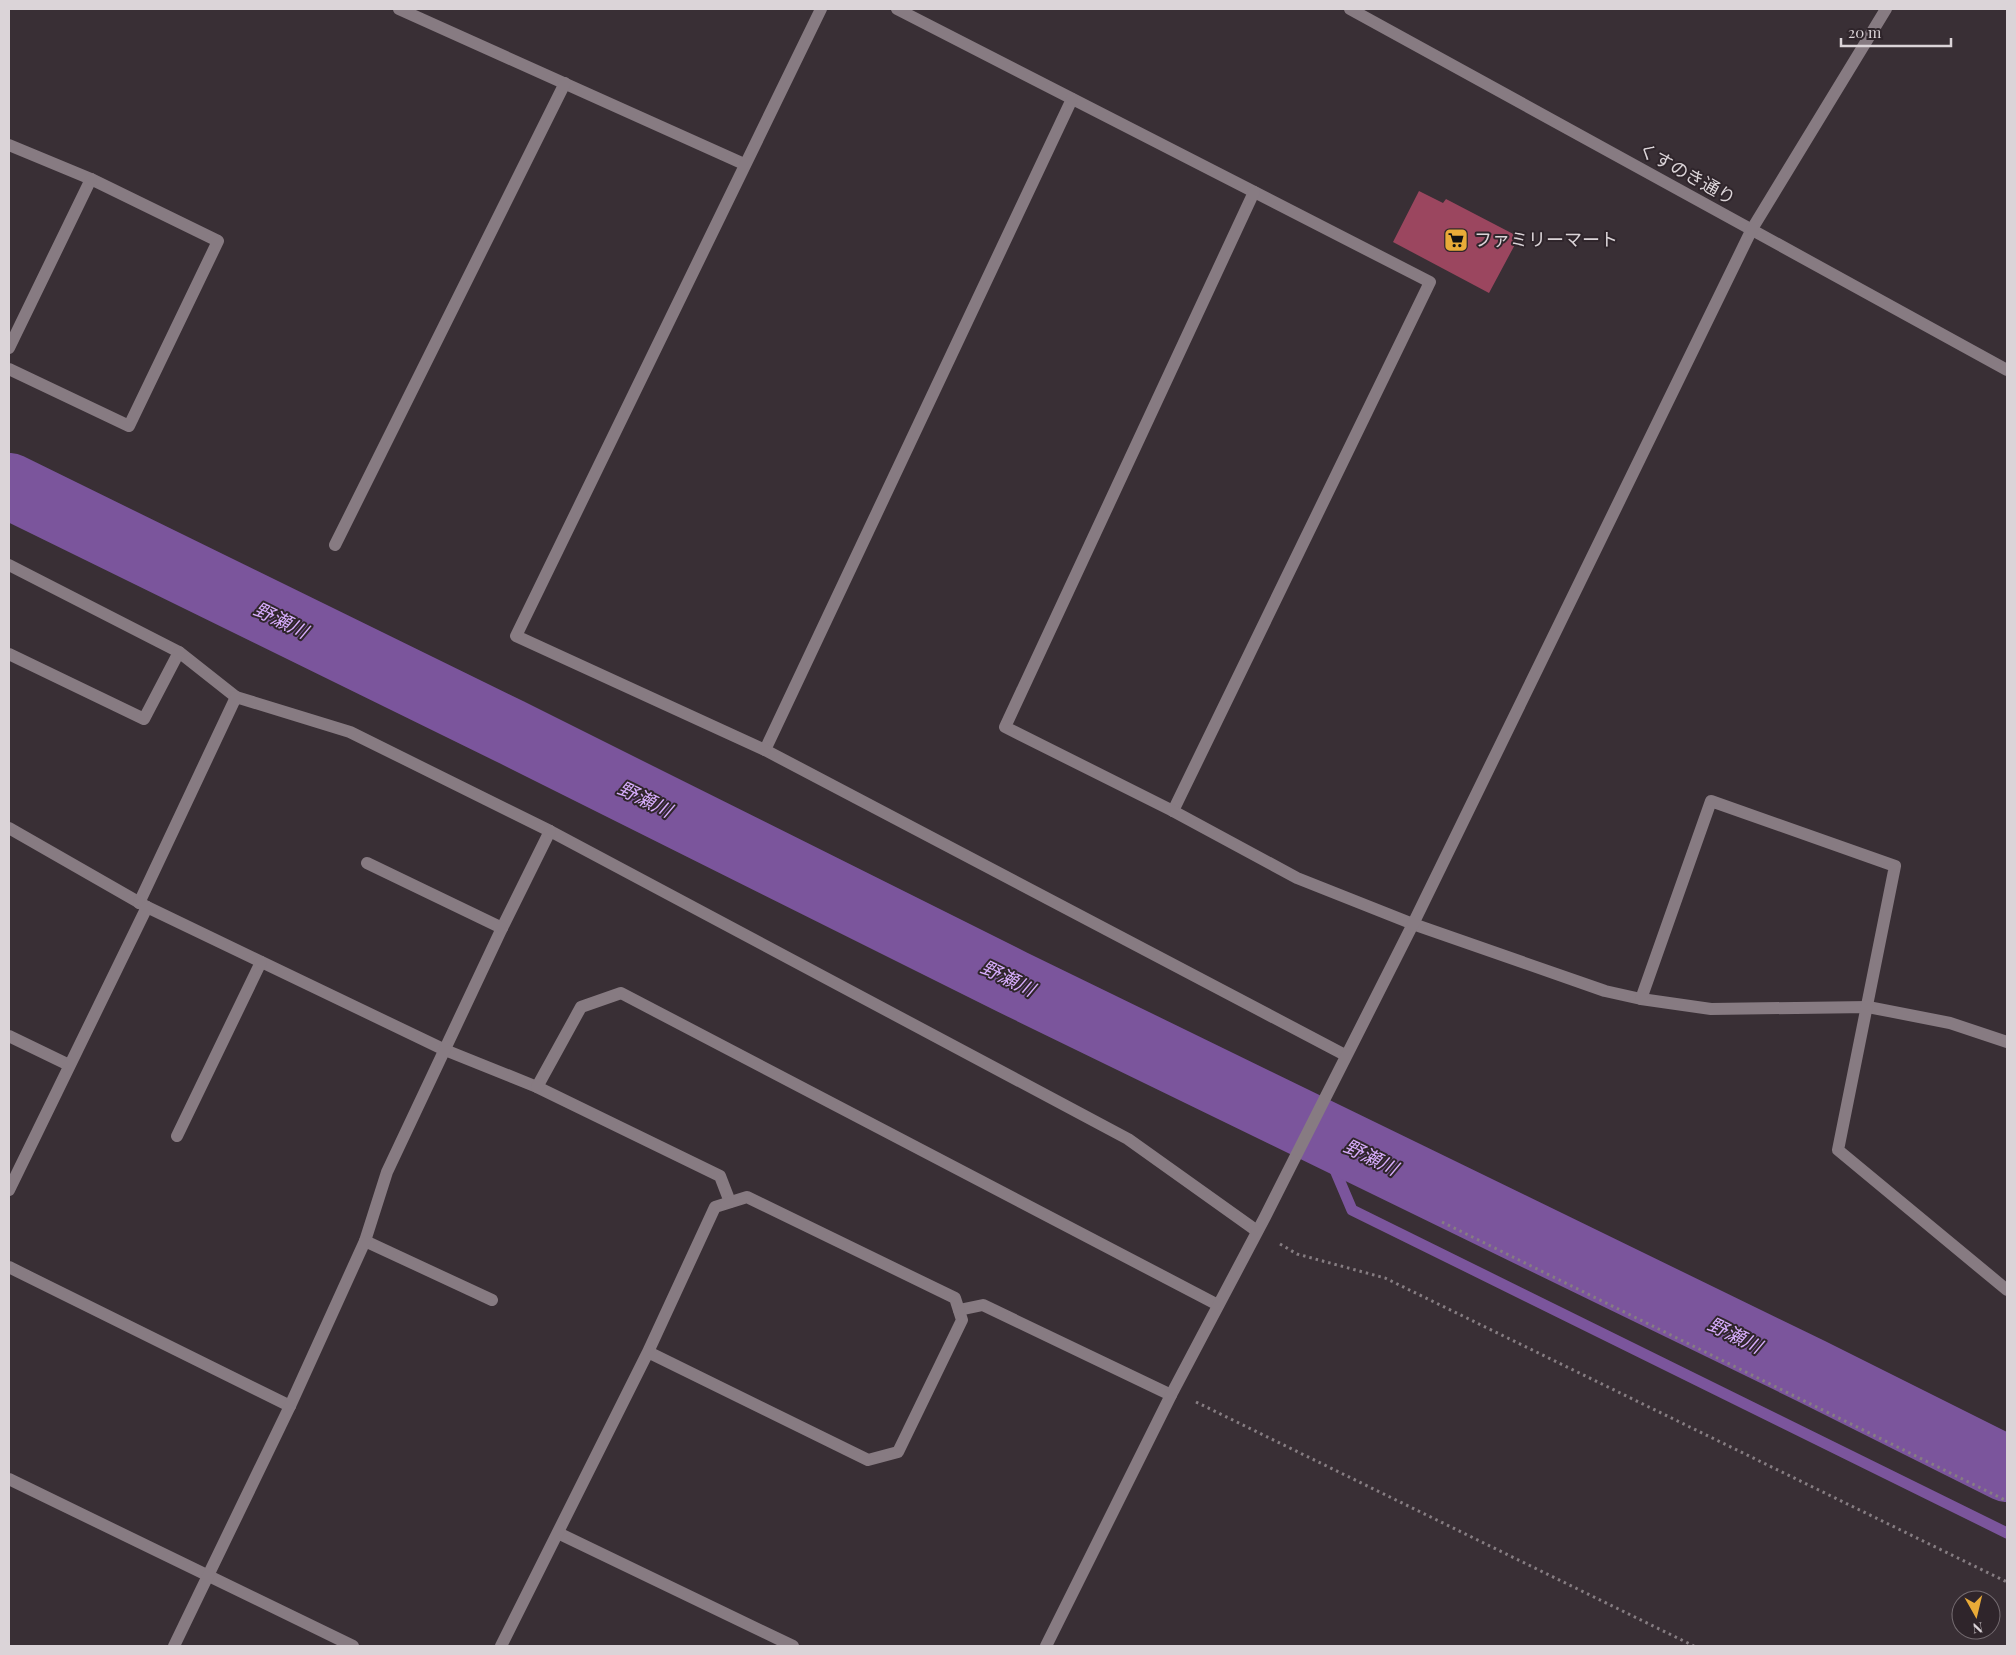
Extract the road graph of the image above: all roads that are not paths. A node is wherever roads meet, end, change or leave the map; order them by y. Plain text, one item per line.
1 (399, 9) edge
2 (821, 9) edge
3 (897, 9) edge
4 (1350, 9) edge
5 (1886, 9) edge
6 (415, 12) edge
7 (565, 83) junction
8 (1072, 99) junction
9 (9, 145) edge
10 (744, 164) junction
11 (91, 179) junction
12 (1254, 192) junction
13 (1752, 229) junction
14 (9, 348) edge
15 (9, 369) edge
16 (2007, 370) edge
17 (334, 545) dead end
18 (9, 565) edge
19 (179, 652) junction
20 (9, 654) edge
21 (236, 697) junction
22 (765, 750) junction
23 (1173, 811) junction
24 (9, 828) edge
25 (550, 831) junction
26 (367, 863) dead end
27 (143, 905) junction
28 (1413, 924) junction
29 (502, 928) junction
30 (261, 962) junction
31 (1641, 1000) junction
32 (1868, 1007) junction
33 (9, 1036) edge
34 (2007, 1042) edge
35 (445, 1050) junction
36 (1346, 1054) junction
37 (69, 1065) junction
38 (537, 1086) junction
39 (177, 1136) dead end
40 (9, 1190) edge
41 (730, 1202) junction
42 (1257, 1231) junction
43 (365, 1241) junction
44 (9, 1267) edge
45 (2007, 1290) edge
46 (492, 1300) dead end
47 (1218, 1305) junction
48 (959, 1310) junction
49 (648, 1352) junction
50 (1171, 1395) junction
51 (290, 1406) junction
52 (9, 1479) edge
53 (558, 1533) junction
54 (207, 1577) junction
55 (174, 1646) edge
56 (354, 1646) edge
57 (501, 1646) edge
58 (793, 1646) edge
59 (1046, 1646) edge

1 - 6 street
2 - 10 street
3 - 8 street
4 - 13 street, くすのき通り
5 - 13 street
6 - 7 street
7 - 10 street
7 - 17 street
8 - 12 street
8 - 22 street
9 - 11 street
10 - 22 street
11 - 14 street
11 - 15 street
12 - 23 street
12 - 23 street
13 - 16 street, くすのき通り
13 - 28 street
18 - 19 street
19 - 20 street
19 - 21 street
21 - 25 street
21 - 27 street
22 - 36 street
23 - 28 street
24 - 27 street
25 - 29 street
25 - 42 street
26 - 29 street
27 - 30 street
27 - 37 street
28 - 31 street
28 - 36 street
29 - 35 street
30 - 35 street
30 - 39 street
31 - 32 street
31 - 32 street
32 - 34 street
32 - 45 street
33 - 37 street
35 - 38 street
35 - 43 street
36 - 42 street
37 - 40 street
38 - 41 street
38 - 47 street
41 - 48 street
41 - 49 street
42 - 47 street
43 - 46 street
43 - 51 street
44 - 51 street
47 - 50 street
48 - 49 street
48 - 50 street
49 - 53 street
50 - 59 street
51 - 54 street
52 - 54 street
53 - 57 street
53 - 58 street
54 - 55 street
54 - 56 street

